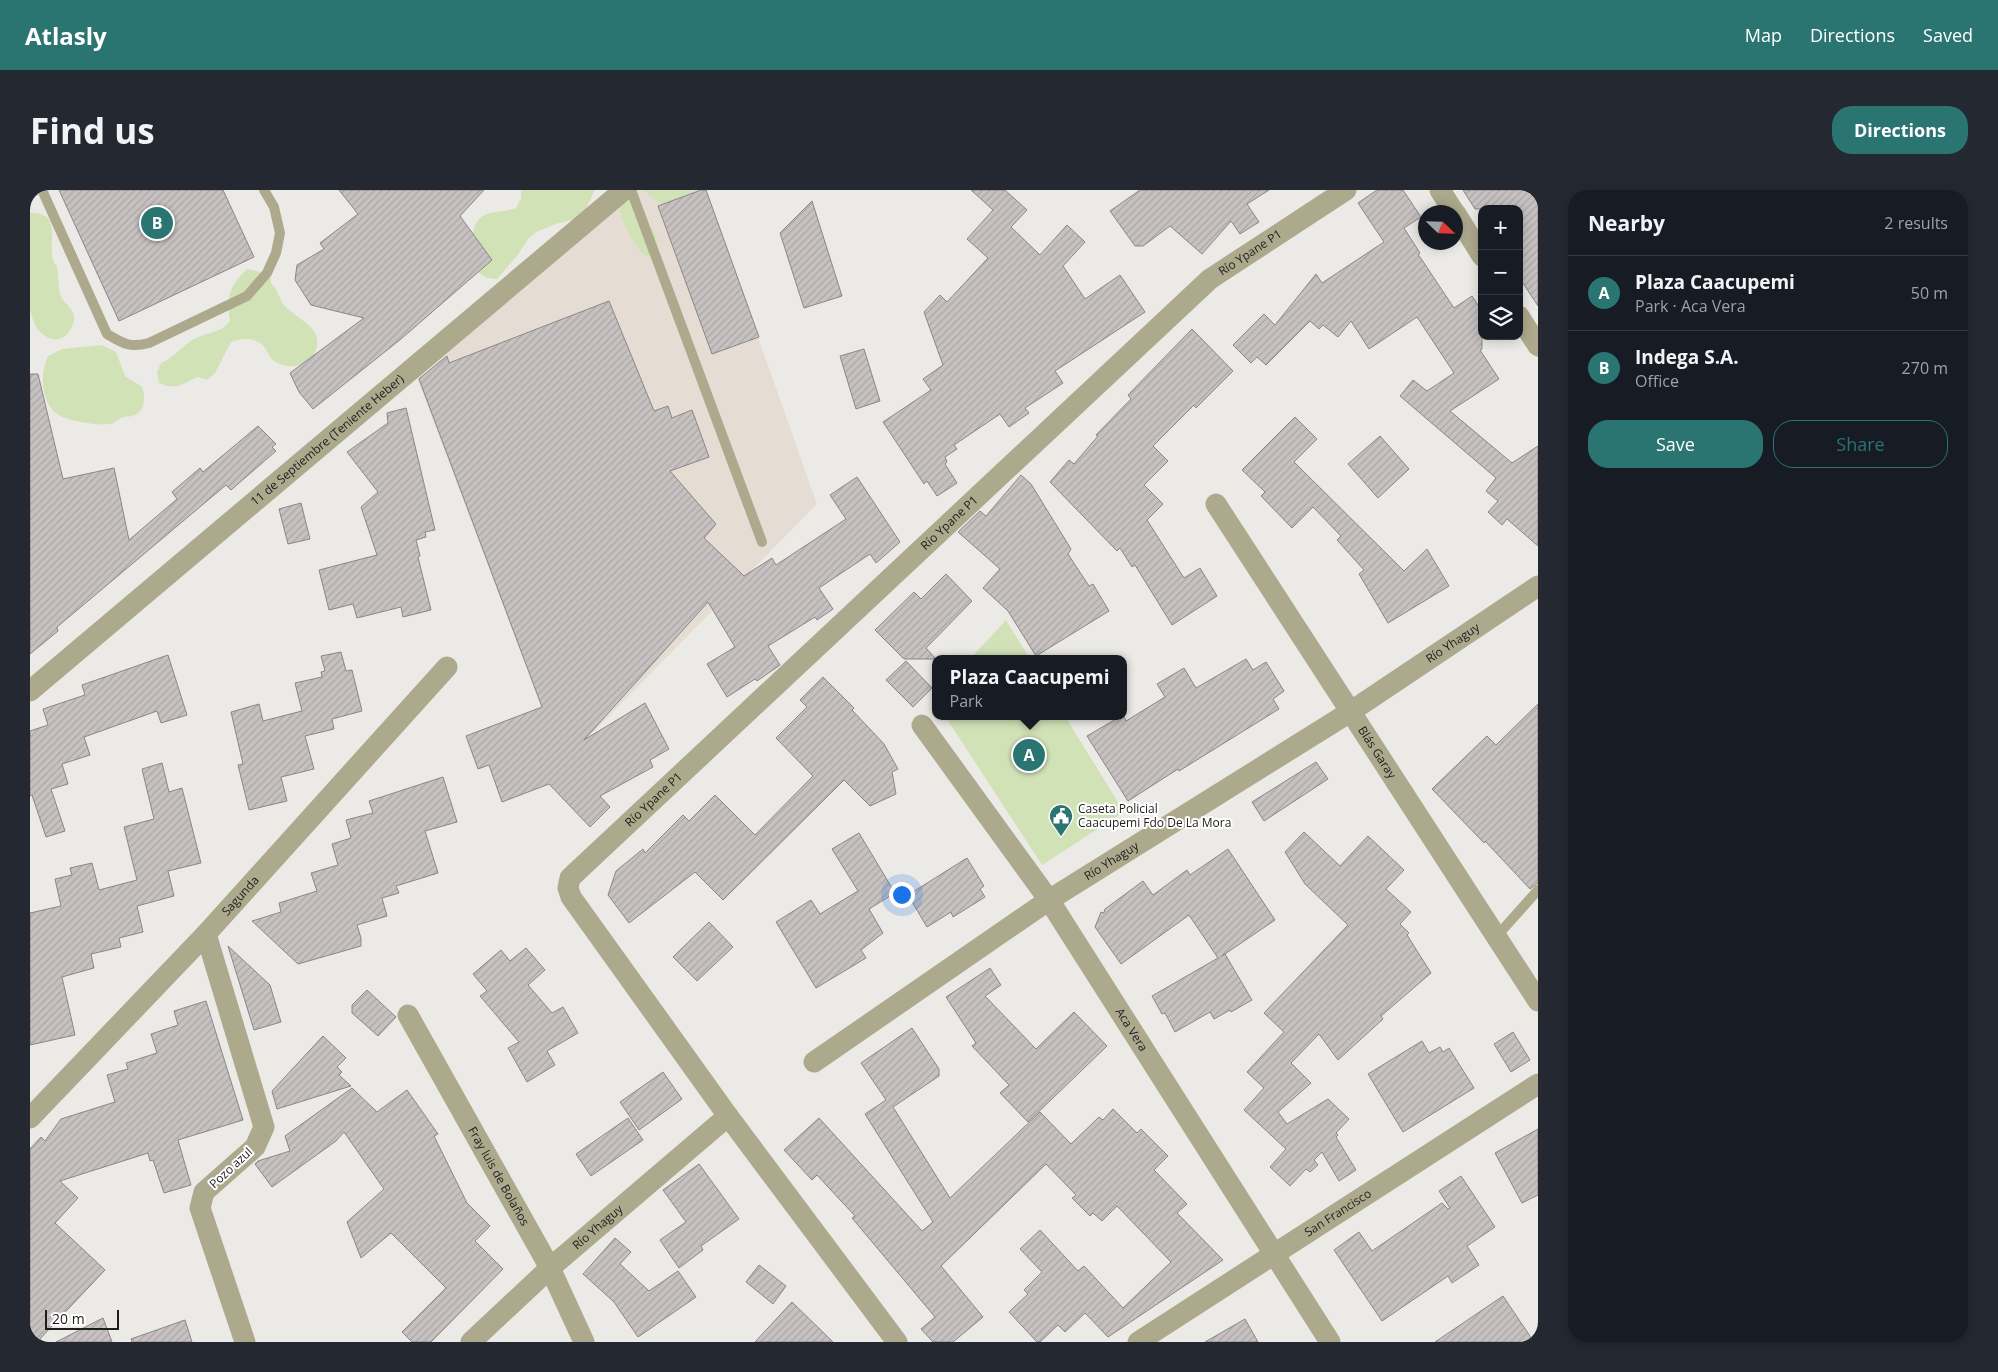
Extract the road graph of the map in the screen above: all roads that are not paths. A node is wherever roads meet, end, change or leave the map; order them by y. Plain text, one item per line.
1 (42, 190) edge
2 (264, 190) edge
3 (624, 190) edge
4 (631, 190) edge
5 (1346, 190) edge
6 (1440, 190) edge
7 (1450, 205) edge
8 (1463, 226) edge
9 (1478, 250) edge
10 (1523, 322) edge
11 (1538, 346) edge
12 (1216, 504) dead end
13 (762, 542) dead end
14 (1538, 586) edge
15 (447, 667) dead end
16 (30, 691) edge
17 (1350, 712) junction
18 (922, 725) dead end
19 (1538, 890) edge
20 (1049, 900) junction
21 (206, 934) junction
22 (1496, 937) junction
23 (1538, 1001) edge
24 (408, 1015) dead end
25 (814, 1062) dead end
26 (1538, 1084) edge
27 (728, 1116) junction
28 (30, 1118) edge
29 (1275, 1254) junction
30 (550, 1268) junction
31 (245, 1342) edge
32 (471, 1342) edge
33 (584, 1342) edge
34 (896, 1342) edge
35 (1138, 1342) edge
36 (1330, 1342) edge

1 - 2 lane
3 - 16 street, 11 de Septiembre (Teniente Heber)
4 - 13 lane
5 - 27 street, Río Ypane P1
6 - 7 street
8 - 9 street
10 - 11 street
12 - 17 street, Blás Garay
14 - 17 street, Río Yhaguy
15 - 21 street, Sagunda
17 - 20 street, Río Yhaguy
17 - 22 street, Blás Garay
18 - 20 street, Aca Vera
19 - 22 lane
20 - 25 street, Río Yhaguy
20 - 29 street, Aca Vera
21 - 28 street, Sagunda
21 - 31 street, Pozo azul
22 - 23 street, Blás Garay
24 - 30 street, Fray luis de Bolaños
26 - 29 street, San Francisco
27 - 30 street, Río Yhaguy
27 - 34 street
29 - 35 street, San Francisco
29 - 36 street, Aca Vera
30 - 32 street, Río Yhaguy
30 - 33 street, Fray luis de Bolaños

